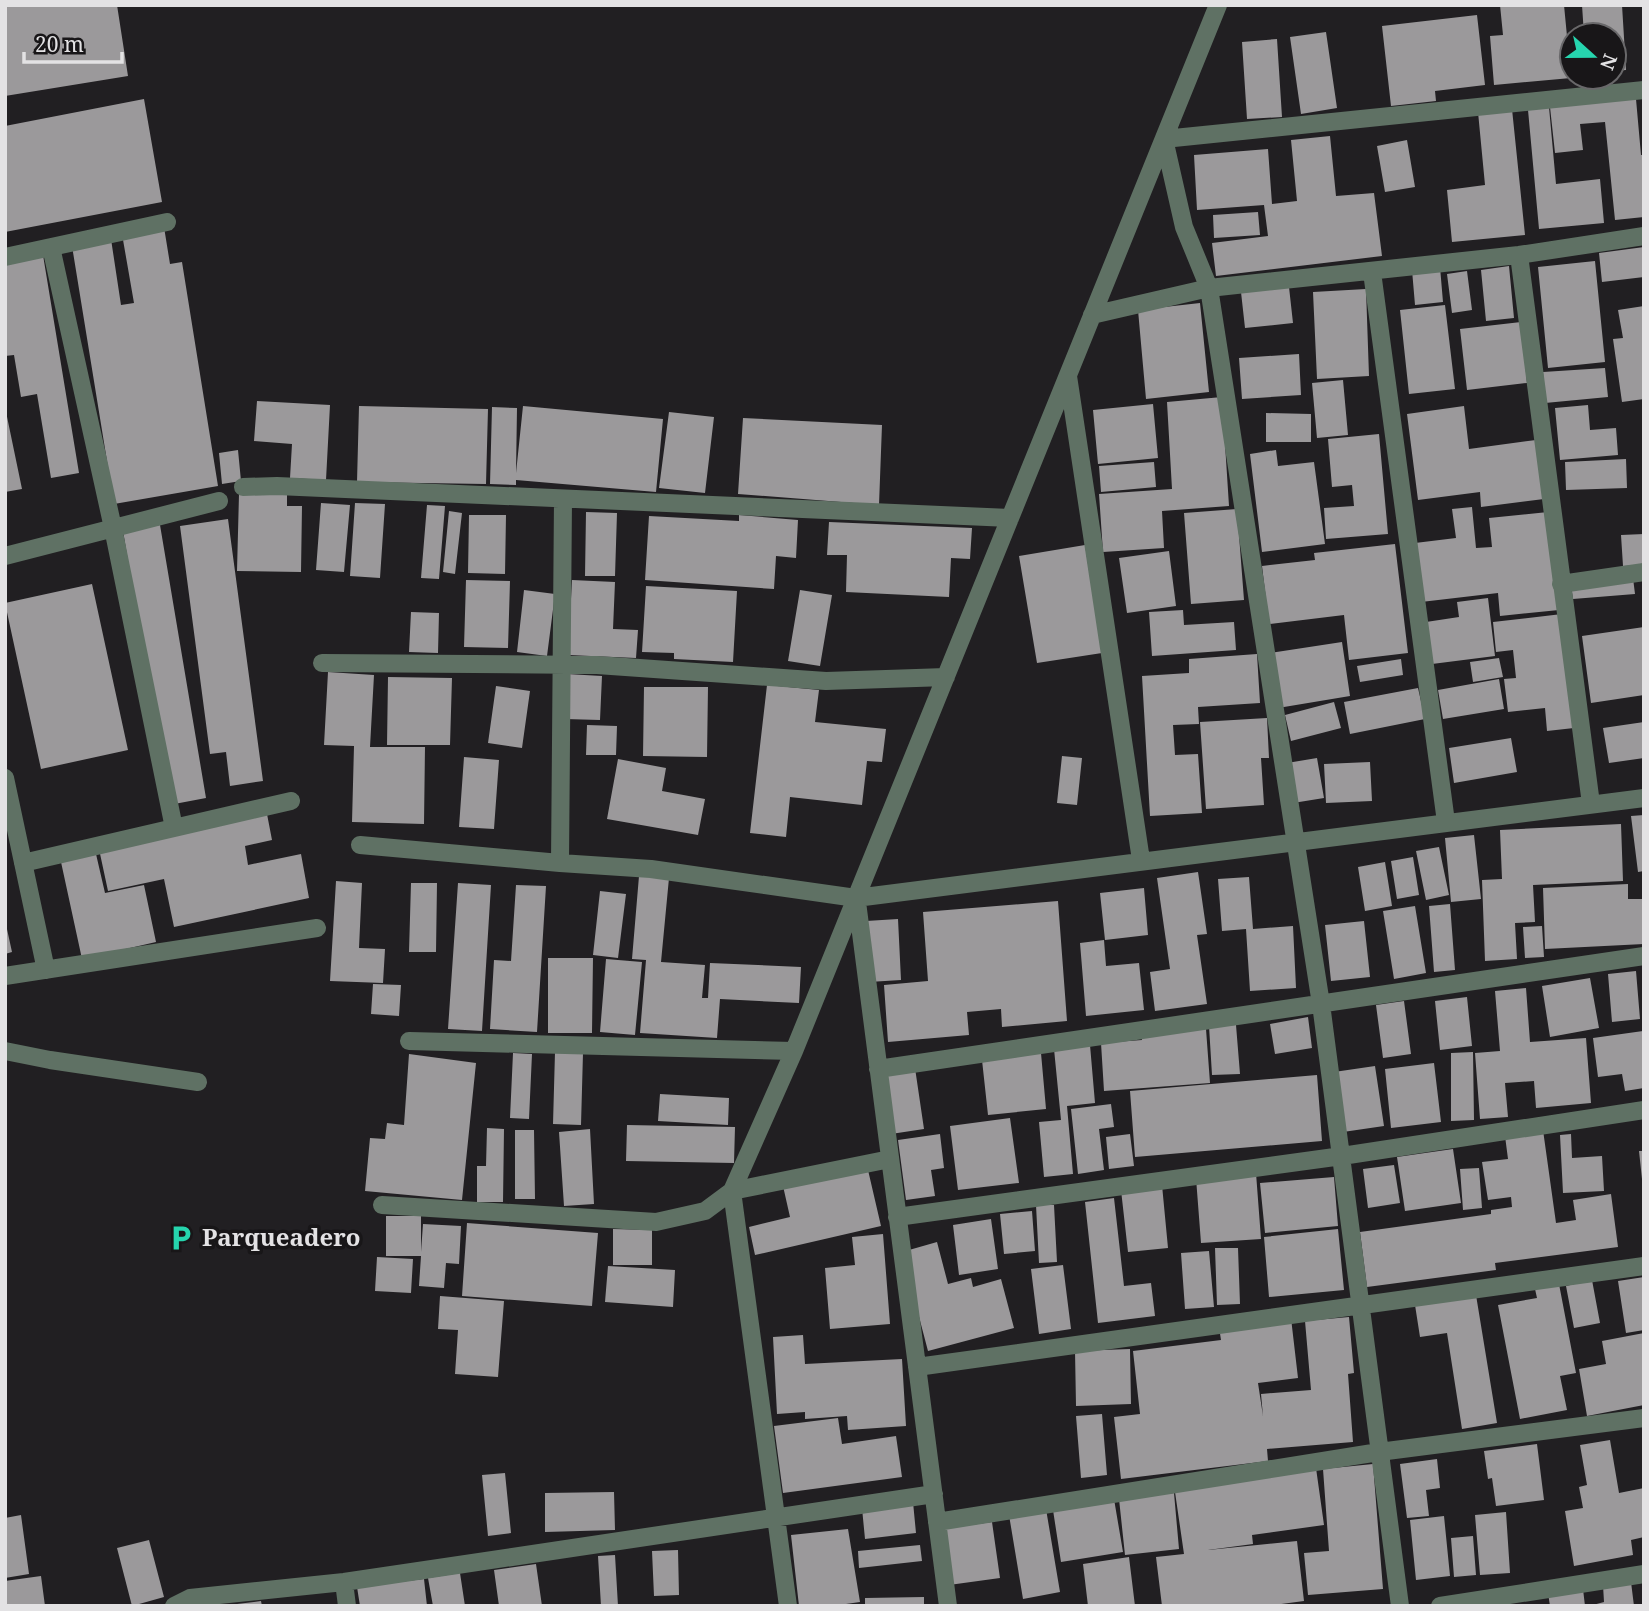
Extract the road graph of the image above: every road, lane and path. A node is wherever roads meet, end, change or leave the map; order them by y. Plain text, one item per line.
1 (1218, 5) edge
2 (1644, 90) edge
3 (1164, 139) junction
4 (167, 222) dead end
5 (1644, 236) edge
6 (51, 247) junction
7 (1519, 256) junction
8 (5, 257) edge
9 (1372, 272) junction
10 (1209, 288) junction
11 (1092, 315) junction
12 (1068, 376) junction
13 (243, 487) dead end
14 (563, 499) junction
15 (219, 501) dead end
16 (1010, 518) junction
17 (113, 528) junction
18 (5, 556) edge
19 (1644, 572) edge
20 (1561, 584) junction
21 (322, 663) dead end
22 (563, 665) junction
23 (946, 677) junction
24 (5, 778) edge
25 (1644, 797) edge
26 (291, 801) dead end
27 (1591, 804) junction
28 (1446, 822) junction
29 (174, 828) junction
30 (1294, 841) junction
31 (360, 845) dead end
32 (1141, 860) junction
33 (23, 863) junction
34 (560, 863) junction
35 (856, 898) junction
36 (317, 928) dead end
37 (1644, 956) edge
38 (46, 970) junction
39 (5, 976) edge
40 (1321, 1004) junction
41 (409, 1041) dead end
42 (5, 1051) edge
43 (794, 1051) junction
44 (878, 1069) junction
45 (198, 1082) dead end
46 (1644, 1110) edge
47 (1342, 1156) junction
48 (890, 1159) junction
49 (732, 1191) junction
50 (382, 1205) dead end
51 (897, 1217) junction
52 (1644, 1266) edge
53 (1359, 1307) junction
54 (917, 1367) junction
55 (1644, 1418) edge
56 (1379, 1452) junction
57 (934, 1494) junction
58 (777, 1518) junction
59 (937, 1522) junction
60 (1644, 1574) edge
61 (344, 1581) junction
62 (174, 1606) edge
63 (346, 1606) edge
64 (788, 1606) edge
65 (948, 1606) edge
66 (1400, 1606) edge
67 (1440, 1606) edge

1 - 3 street
2 - 3 street
3 - 10 street
3 - 11 street
4 - 6 street
5 - 7 street
6 - 8 street
6 - 17 street
7 - 9 street
7 - 20 street
9 - 10 street
9 - 28 street
10 - 11 street
10 - 30 street
11 - 12 street
12 - 16 street
12 - 32 street
13 - 14 street
14 - 16 street
14 - 22 street
15 - 17 street
16 - 23 street
17 - 18 street
17 - 29 street
19 - 20 street
20 - 27 street
21 - 22 street
22 - 23 street
22 - 34 street
23 - 35 street
24 - 33 street
25 - 27 street
26 - 29 street
27 - 28 street
28 - 30 street
29 - 33 street
30 - 32 street
30 - 40 street
31 - 34 street
32 - 35 street
33 - 38 street
34 - 35 street
35 - 43 street
35 - 44 street
36 - 38 street
37 - 40 street
38 - 39 street
40 - 44 street
40 - 47 street
41 - 43 street
42 - 45 street
43 - 49 street
44 - 48 street
46 - 47 street
47 - 51 street
47 - 53 street
48 - 49 street
48 - 51 street
49 - 50 street
49 - 58 street
51 - 54 street
52 - 53 street
53 - 54 street
53 - 56 street
54 - 57 street
55 - 56 street
56 - 59 street
56 - 66 street
57 - 58 street
57 - 59 street
58 - 61 street
58 - 64 street
59 - 65 street
60 - 67 street
61 - 62 street
61 - 63 street

